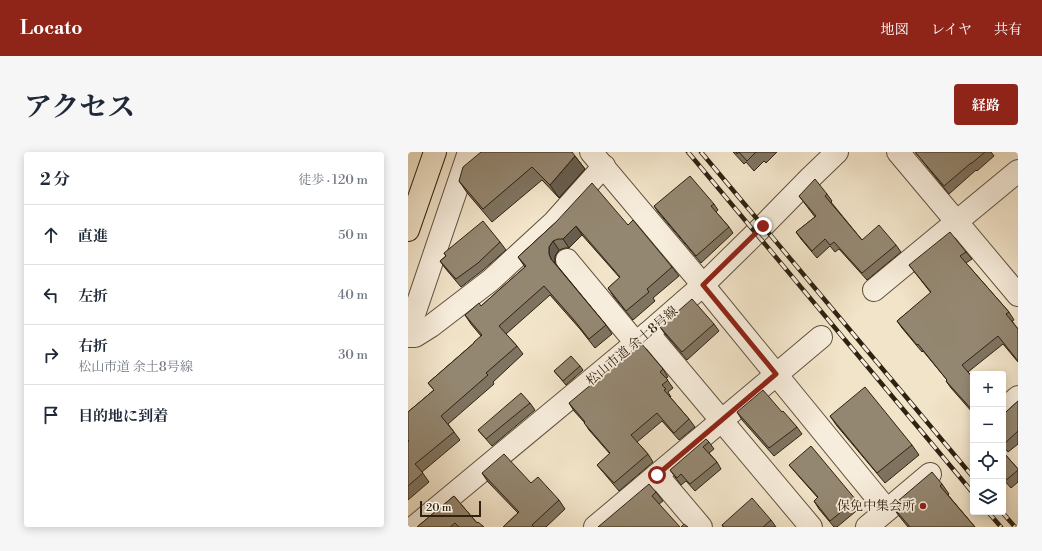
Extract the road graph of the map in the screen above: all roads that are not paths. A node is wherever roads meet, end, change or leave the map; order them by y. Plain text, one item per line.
1 (435, 152) edge
2 (469, 152) edge
3 (837, 152) edge
4 (898, 152) edge
5 (597, 159) edge
6 (1018, 171) edge
7 (956, 221) junction
8 (409, 228) edge
9 (567, 260) dead end
10 (703, 285) junction
11 (874, 290) dead end
12 (1018, 295) edge
13 (408, 332) edge
14 (408, 336) edge
15 (821, 337) dead end
16 (642, 338) junction
17 (776, 374) junction
18 (1018, 397) edge
19 (1006, 407) edge
20 (722, 420) junction
21 (930, 474) edge
22 (657, 475) junction
23 (887, 510) junction
24 (606, 524) edge
25 (414, 527) edge
26 (701, 527) edge
27 (811, 527) edge
28 (867, 527) edge

1 - 8 highway
2 - 13 street
3 - 10 street, 松山市道 余土8号線
4 - 7 street
5 - 10 street
5 - 14 street
6 - 7 street
7 - 11 street
7 - 12 street
9 - 16 street
10 - 16 street, 松山市道 余土8号線
10 - 17 street
15 - 17 street
16 - 20 street
16 - 25 street, 松山市道 余土8号線
17 - 20 street
17 - 23 street
18 - 19 street
20 - 22 street
20 - 27 street
21 - 23 street
22 - 24 street
22 - 26 street
23 - 28 street

